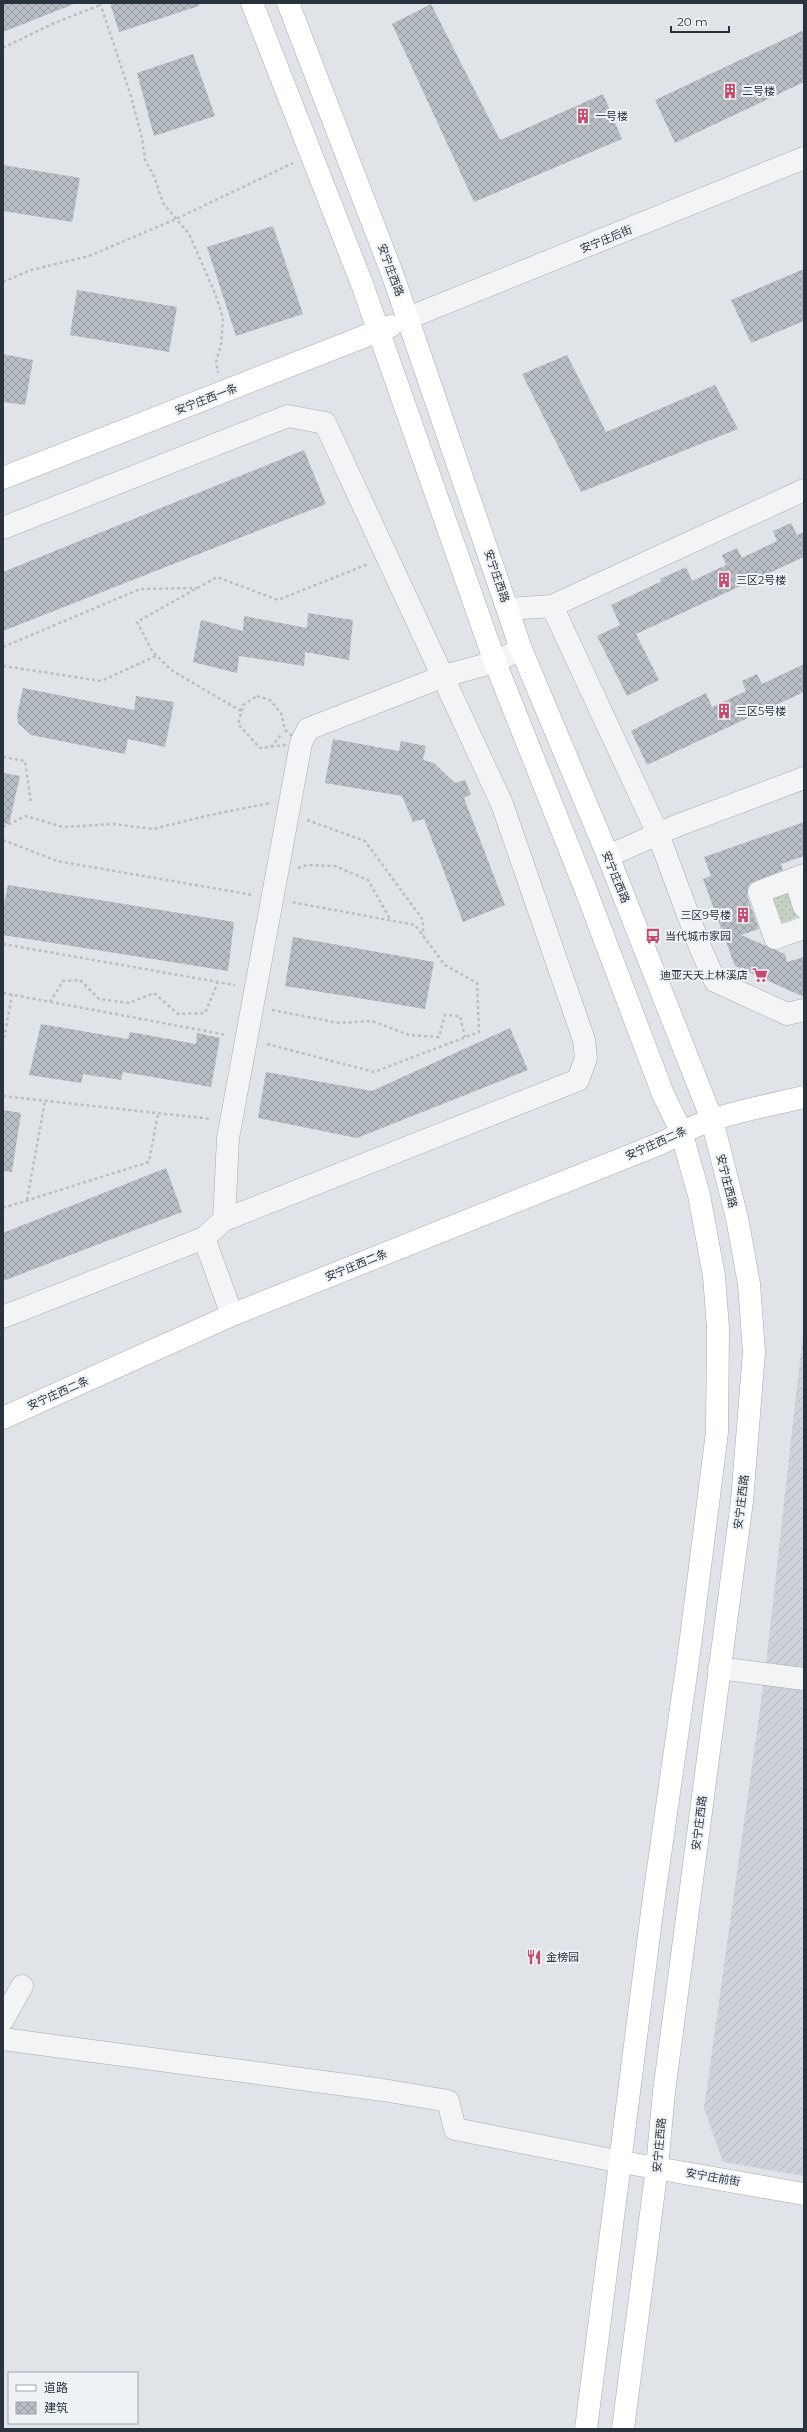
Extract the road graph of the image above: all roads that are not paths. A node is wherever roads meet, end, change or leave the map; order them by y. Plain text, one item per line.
1 (252, 3) edge
2 (288, 3) edge
3 (804, 158) edge
4 (408, 318) junction
5 (378, 331) junction
6 (3, 478) edge
7 (804, 490) edge
8 (3, 528) edge
9 (552, 606) junction
10 (508, 609) junction
11 (521, 649) junction
12 (495, 662) junction
13 (444, 676) junction
14 (804, 778) edge
15 (658, 834) junction
16 (608, 856) junction
17 (799, 877) edge
18 (804, 907) edge
19 (804, 928) edge
20 (804, 1010) edge
21 (804, 1097) edge
22 (712, 1120) junction
23 (682, 1131) junction
24 (224, 1220) junction
25 (204, 1238) junction
26 (232, 1315) junction
27 (3, 1317) edge
28 (3, 1418) edge
29 (719, 1668) junction
30 (804, 1678) edge
31 (22, 1986) dead end
32 (3, 2020) edge
33 (3, 2039) edge
34 (622, 2162) junction
35 (657, 2167) junction
36 (804, 2194) edge
37 (586, 2429) edge
38 (624, 2429) edge

1 - 5 main road
2 - 4 main road, 安宁庄西路
3 - 4 street, 安宁庄后街
4 - 5 main road, 安宁庄西一条
4 - 10 main road, 安宁庄西路
5 - 6 main road, 安宁庄西一条
5 - 12 main road
7 - 9 street
8 - 13 street
9 - 10 street
9 - 15 street
10 - 11 main road, 安宁庄西路
11 - 12 street
11 - 16 main road, 安宁庄西路
12 - 13 street
12 - 23 main road
13 - 24 street
13 - 24 street
14 - 15 street
15 - 16 street
15 - 20 street
16 - 22 main road, 安宁庄西路
17 - 18 street
17 - 19 street
21 - 22 main road, 安宁庄西二条
22 - 23 main road, 安宁庄西二条
22 - 29 main road, 安宁庄西路
23 - 26 main road, 安宁庄西二条
23 - 34 main road
24 - 25 street
25 - 26 street
25 - 27 street
26 - 28 main road, 安宁庄西二条
29 - 30 street
29 - 35 main road, 安宁庄西路
31 - 32 street
33 - 34 street
34 - 35 main road, 安宁庄前街
34 - 37 main road
35 - 36 main road, 安宁庄前街
35 - 38 main road, 安宁庄西路

